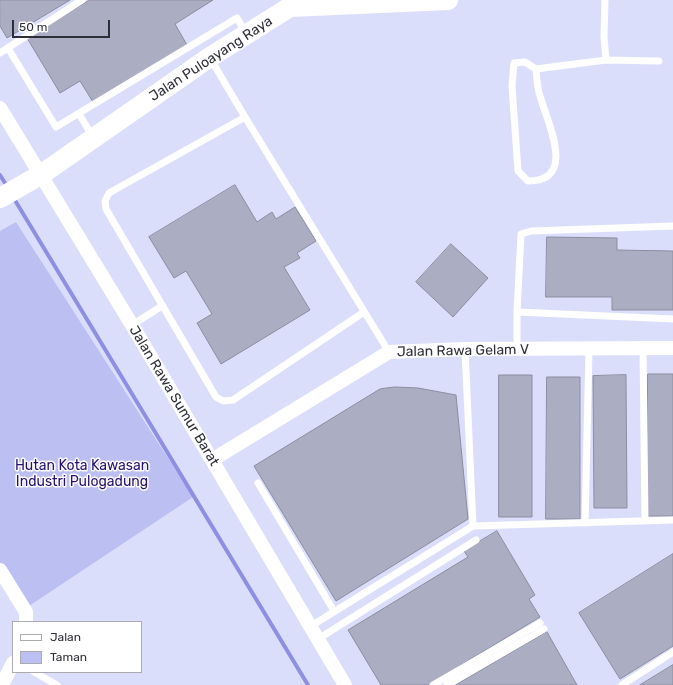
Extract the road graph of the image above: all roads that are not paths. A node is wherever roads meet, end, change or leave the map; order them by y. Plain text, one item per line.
1 (82, 0) edge
2 (448, 0) edge
3 (604, 0) edge
4 (288, 4) edge
5 (247, 34) junction
6 (8, 48) junction
7 (0, 53) edge
8 (210, 57) junction
9 (606, 60) junction
10 (659, 61) dead end
11 (536, 69) junction
12 (0, 108) edge
13 (79, 114) junction
14 (245, 117) junction
15 (93, 137) junction
16 (33, 179) junction
17 (3, 196) edge
18 (673, 226) edge
19 (162, 306) junction
20 (364, 312) junction
21 (517, 312) junction
22 (673, 318) edge
23 (132, 325) junction
24 (673, 348) edge
25 (465, 349) junction
26 (643, 349) junction
27 (517, 350) junction
28 (589, 350) junction
29 (389, 352) junction
30 (212, 460) junction
31 (258, 483) dead end
32 (673, 520) edge
33 (645, 521) junction
34 (585, 523) junction
35 (473, 526) junction
36 (476, 540) dead end
37 (0, 570) edge
38 (334, 611) junction
39 (26, 621) edge
40 (311, 626) junction
41 (318, 639) junction
42 (673, 652) edge
43 (12, 665) edge
44 (36, 673) edge
45 (2, 685) edge
46 (57, 685) edge
47 (345, 685) edge
48 (433, 685) edge
49 (447, 685) edge
50 (622, 685) edge

1 - 6 lane
2 - 4 street, Jalan Puloayang Raya
3 - 9 lane
4 - 5 street, Jalan Puloayang Raya
5 - 8 street, Jalan Puloayang Raya
5 - 13 lane
6 - 7 lane
6 - 13 lane
8 - 14 lane
8 - 15 street, Jalan Puloayang Raya
9 - 10 lane
9 - 11 lane
11 - 11 lane
12 - 16 street, Jalan Rawa Sumur Barat
13 - 15 lane
14 - 19 lane
14 - 20 lane
15 - 16 street, Jalan Puloayang Raya
16 - 17 street, Jalan Puloayang Raya
16 - 23 street, Jalan Rawa Sumur Barat
18 - 21 lane
19 - 20 lane
19 - 23 lane
20 - 29 lane
21 - 22 lane
21 - 27 lane
23 - 30 street, Jalan Rawa Sumur Barat
24 - 26 street, Jalan Rawa Gelam V
25 - 27 street, Jalan Rawa Gelam V
25 - 29 street, Jalan Rawa Gelam V
25 - 35 lane
26 - 28 street, Jalan Rawa Gelam V
26 - 33 lane
27 - 28 street, Jalan Rawa Gelam V
28 - 34 lane
29 - 30 street, Jalan Rawa Gelam V
30 - 40 street, Jalan Rawa Sumur Barat
31 - 38 lane
32 - 33 lane
33 - 34 lane
34 - 35 lane
35 - 38 lane
36 - 41 lane
37 - 39 street
38 - 40 lane
40 - 41 street, Jalan Rawa Sumur Barat
41 - 47 street, Jalan Rawa Sumur Barat
42 - 50 lane
43 - 45 street
44 - 46 lane
48 - 49 lane

